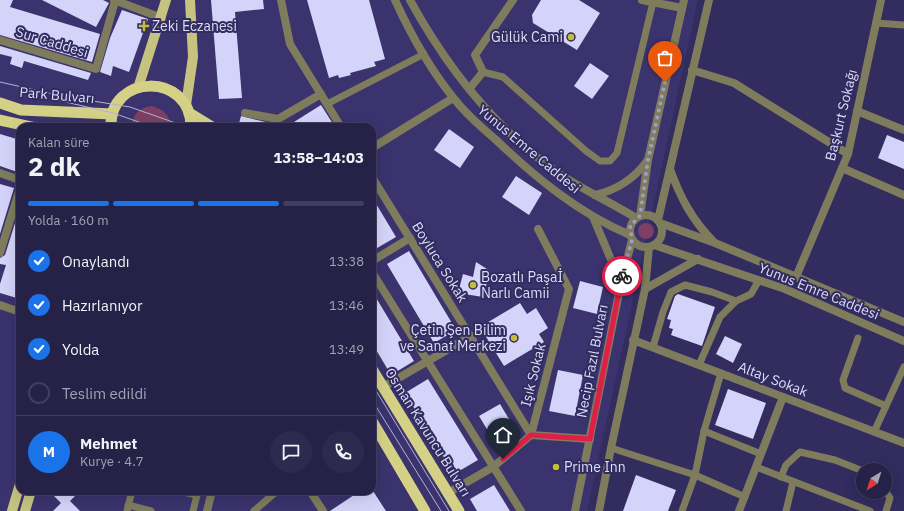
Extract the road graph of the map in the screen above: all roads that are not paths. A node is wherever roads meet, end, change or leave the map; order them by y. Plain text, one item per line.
1 (166, 0) edge
2 (190, 0) edge
3 (281, 0) edge
4 (395, 0) edge
5 (410, 0) edge
6 (512, 0) edge
7 (642, 0) edge
8 (708, 0) edge
9 (882, 0) edge
10 (117, 1) edge
11 (653, 2) junction
12 (683, 4) edge
13 (162, 18) junction
14 (876, 23) junction
15 (904, 25) edge
16 (0, 40) edge
17 (424, 54) junction
18 (692, 70) junction
19 (483, 72) junction
20 (138, 88) junction
21 (469, 89) junction
22 (321, 94) junction
23 (454, 98) junction
24 (0, 103) edge
25 (327, 104) junction
26 (187, 109) junction
27 (857, 111) junction
28 (246, 113) dead end
29 (112, 114) junction
30 (0, 120) edge
31 (111, 123) edge
32 (190, 123) edge
33 (206, 123) edge
34 (339, 123) edge
35 (16, 124) edge
36 (904, 130) edge
37 (376, 146) edge
38 (848, 154) junction
39 (648, 160) junction
40 (842, 168) junction
41 (670, 169) junction
42 (0, 173) edge
43 (16, 179) edge
44 (376, 183) edge
45 (595, 195) junction
46 (904, 195) edge
47 (16, 201) edge
48 (593, 217) junction
49 (638, 217) junction
50 (659, 221) junction
51 (538, 229) dead end
52 (631, 237) junction
53 (410, 238) junction
54 (715, 243) junction
55 (652, 246) junction
56 (0, 253) edge
57 (376, 259) edge
58 (698, 259) junction
59 (796, 277) junction
60 (376, 278) edge
61 (759, 280) junction
62 (621, 283) junction
63 (645, 289) junction
64 (736, 301) junction
65 (0, 305) edge
66 (16, 311) edge
67 (904, 322) edge
68 (470, 336) junction
69 (858, 338) dead end
70 (633, 340) junction
71 (904, 341) edge
72 (652, 347) junction
73 (428, 360) junction
74 (699, 365) junction
75 (904, 367) edge
76 (721, 374) junction
77 (376, 376) edge
78 (383, 387) junction
79 (783, 397) junction
80 (886, 406) junction
81 (376, 428) edge
82 (704, 431) junction
83 (874, 432) junction
84 (531, 435) junction
85 (590, 439) junction
86 (904, 443) edge
87 (611, 448) junction
88 (761, 454) junction
89 (493, 467) junction
90 (756, 467) junction
91 (856, 468) edge
92 (696, 475) junction
93 (781, 477) junction
94 (793, 482) junction
95 (448, 494) junction
96 (17, 495) edge
97 (30, 495) edge
98 (131, 495) edge
99 (197, 495) edge
100 (211, 495) edge
101 (272, 495) edge
102 (313, 495) edge
103 (745, 497) junction
104 (890, 499) edge
105 (127, 508) edge
106 (12, 511) edge
107 (25, 511) edge
108 (152, 511) edge
109 (193, 511) edge
110 (207, 511) edge
111 (254, 511) edge
112 (323, 511) edge
113 (425, 511) edge
114 (459, 511) edge
115 (521, 511) edge
116 (575, 511) edge
117 (599, 511) edge
118 (682, 511) edge
119 (739, 511) edge
120 (786, 511) edge
121 (870, 511) edge
122 (886, 511) edge

1 - 13 main road
2 - 26 main road
3 - 22 street
4 - 17 street, Yunus Emre Caddesi
5 - 21 street, Yunus Emre Caddesi
6 - 19 street
7 - 11 street
8 - 18 street
9 - 14 street, Başkurt Sokağı
10 - 13 street
10 - 16 street, Sur Caddesi
11 - 12 street
11 - 19 lane
12 - 39 street
13 - 20 main road
14 - 15 lane
14 - 27 street, Başkurt Sokağı
17 - 23 street, Yunus Emre Caddesi
17 - 25 lane
18 - 38 street
18 - 41 street
19 - 21 street
20 - 26 highway
20 - 29 highway
21 - 45 street, Yunus Emre Caddesi
22 - 25 street
22 - 28 street
23 - 37 street
23 - 48 street, Yunus Emre Caddesi
24 - 29 highway, Park Bulvarı
25 - 34 street
26 - 32 highway
26 - 33 highway
27 - 36 street
27 - 38 street, Başkurt Sokağı
29 - 31 highway
30 - 35 highway
38 - 40 street, Başkurt Sokağı
39 - 45 street
39 - 49 street
40 - 46 street
40 - 59 street, Başkurt Sokağı
41 - 50 street
41 - 54 street
42 - 43 street
44 - 53 street, Boyluca Sokak
45 - 49 street, Yunus Emre Caddesi
47 - 56 street
48 - 52 street, Yunus Emre Caddesi
48 - 62 street
49 - 50 street
49 - 52 street
50 - 54 street, Yunus Emre Caddesi
50 - 55 street
51 - 84 street, Işık Sokak
52 - 55 street
52 - 62 street, Necip Fazıl Bulvarı
53 - 57 street
53 - 68 street, Boyluca Sokak
54 - 59 street, Yunus Emre Caddesi
55 - 58 street, Yunus Emre Caddesi
55 - 63 street
58 - 61 street, Yunus Emre Caddesi
58 - 63 street
59 - 67 street, Yunus Emre Caddesi
60 - 73 street
61 - 64 lane
61 - 71 street, Yunus Emre Caddesi
62 - 85 street, Necip Fazıl Bulvarı
63 - 70 street
64 - 72 lane
64 - 74 lane
65 - 66 street
68 - 73 street
68 - 84 street, Boyluca Sokak
69 - 80 lane
70 - 72 street, Altay Sokak
70 - 87 street
72 - 74 street, Altay Sokak
73 - 78 street
73 - 89 street
74 - 76 street, Altay Sokak
75 - 80 lane
76 - 79 street, Altay Sokak
76 - 82 lane
77 - 78 highway, Osman Kavuncu Bulvarı
78 - 95 highway, Osman Kavuncu Bulvarı
79 - 83 street, Altay Sokak
79 - 88 street
80 - 83 lane
81 - 113 highway
82 - 88 lane
82 - 92 lane
83 - 86 street, Altay Sokak
84 - 85 street
84 - 89 street
85 - 116 street, Necip Fazıl Bulvarı
87 - 92 lane
87 - 117 street
88 - 90 street
89 - 95 street
89 - 115 street
90 - 93 lane
90 - 103 street
91 - 93 lane
92 - 103 lane
92 - 118 lane
93 - 94 lane
94 - 120 lane
94 - 121 lane
95 - 114 highway, Osman Kavuncu Bulvarı
96 - 106 main road
97 - 107 main road
98 - 105 lane
99 - 109 lane
100 - 110 street
101 - 111 lane
102 - 112 street
103 - 119 street
104 - 122 lane
105 - 108 lane

